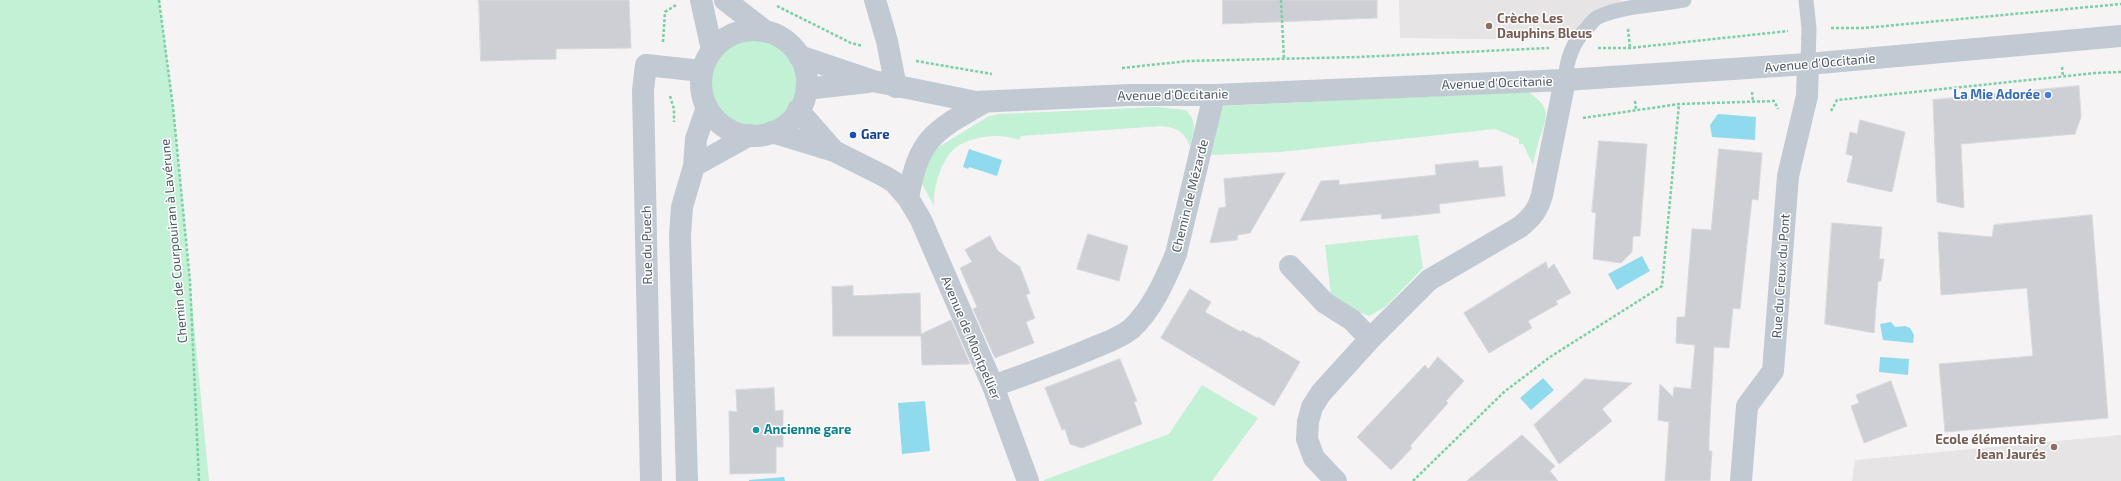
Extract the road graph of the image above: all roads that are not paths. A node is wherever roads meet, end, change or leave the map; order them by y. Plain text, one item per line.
1 (701, 0) edge
2 (725, 0) edge
3 (874, 0) edge
4 (1684, 0) edge
5 (1806, 0) edge
6 (1664, 1) edge
7 (765, 31) junction
8 (2121, 36) edge
9 (712, 50) junction
10 (799, 56) junction
11 (1808, 64) junction
12 (702, 71) junction
13 (1565, 80) junction
14 (873, 81) junction
15 (896, 87) junction
16 (806, 89) junction
17 (1214, 95) junction
18 (985, 102) junction
19 (707, 107) junction
20 (798, 110) junction
21 (772, 132) junction
22 (750, 135) junction
23 (834, 151) junction
24 (694, 166) junction
25 (908, 198) junction
26 (1290, 266) dead end
27 (1370, 339) junction
28 (993, 386) junction
29 (651, 481) edge
30 (687, 481) edge
31 (1028, 481) edge
32 (1336, 481) edge
33 (1741, 481) edge

1 - 9 street
2 - 7 street
3 - 15 street
4 - 6 lane
5 - 11 lane
6 - 13 lane
7 - 9 street
7 - 10 street
8 - 11 street, Avenue d'Occitanie
9 - 12 street
10 - 14 street, Avenue d'Occitanie
10 - 16 street
11 - 13 street, Avenue d'Occitanie
11 - 33 street, Rue du Creux du Pont
12 - 19 street
12 - 29 street, Rue du Puech
13 - 17 street, Avenue d'Occitanie
13 - 27 street
14 - 15 street, Avenue d'Occitanie
14 - 16 street, Avenue d'Occitanie
15 - 18 street, Avenue d'Occitanie
16 - 20 street
17 - 18 street, Avenue d'Occitanie
17 - 28 street, Chemin de Mézarde
18 - 25 street
19 - 22 street
19 - 24 street
20 - 21 street
20 - 23 street, Avenue de Montpellier
21 - 22 street
21 - 23 street, Avenue de Montpellier
22 - 24 street
23 - 25 street, Avenue de Montpellier
24 - 30 street
25 - 28 street, Avenue de Montpellier
26 - 27 street
27 - 32 street
28 - 31 street, Avenue de Montpellier

